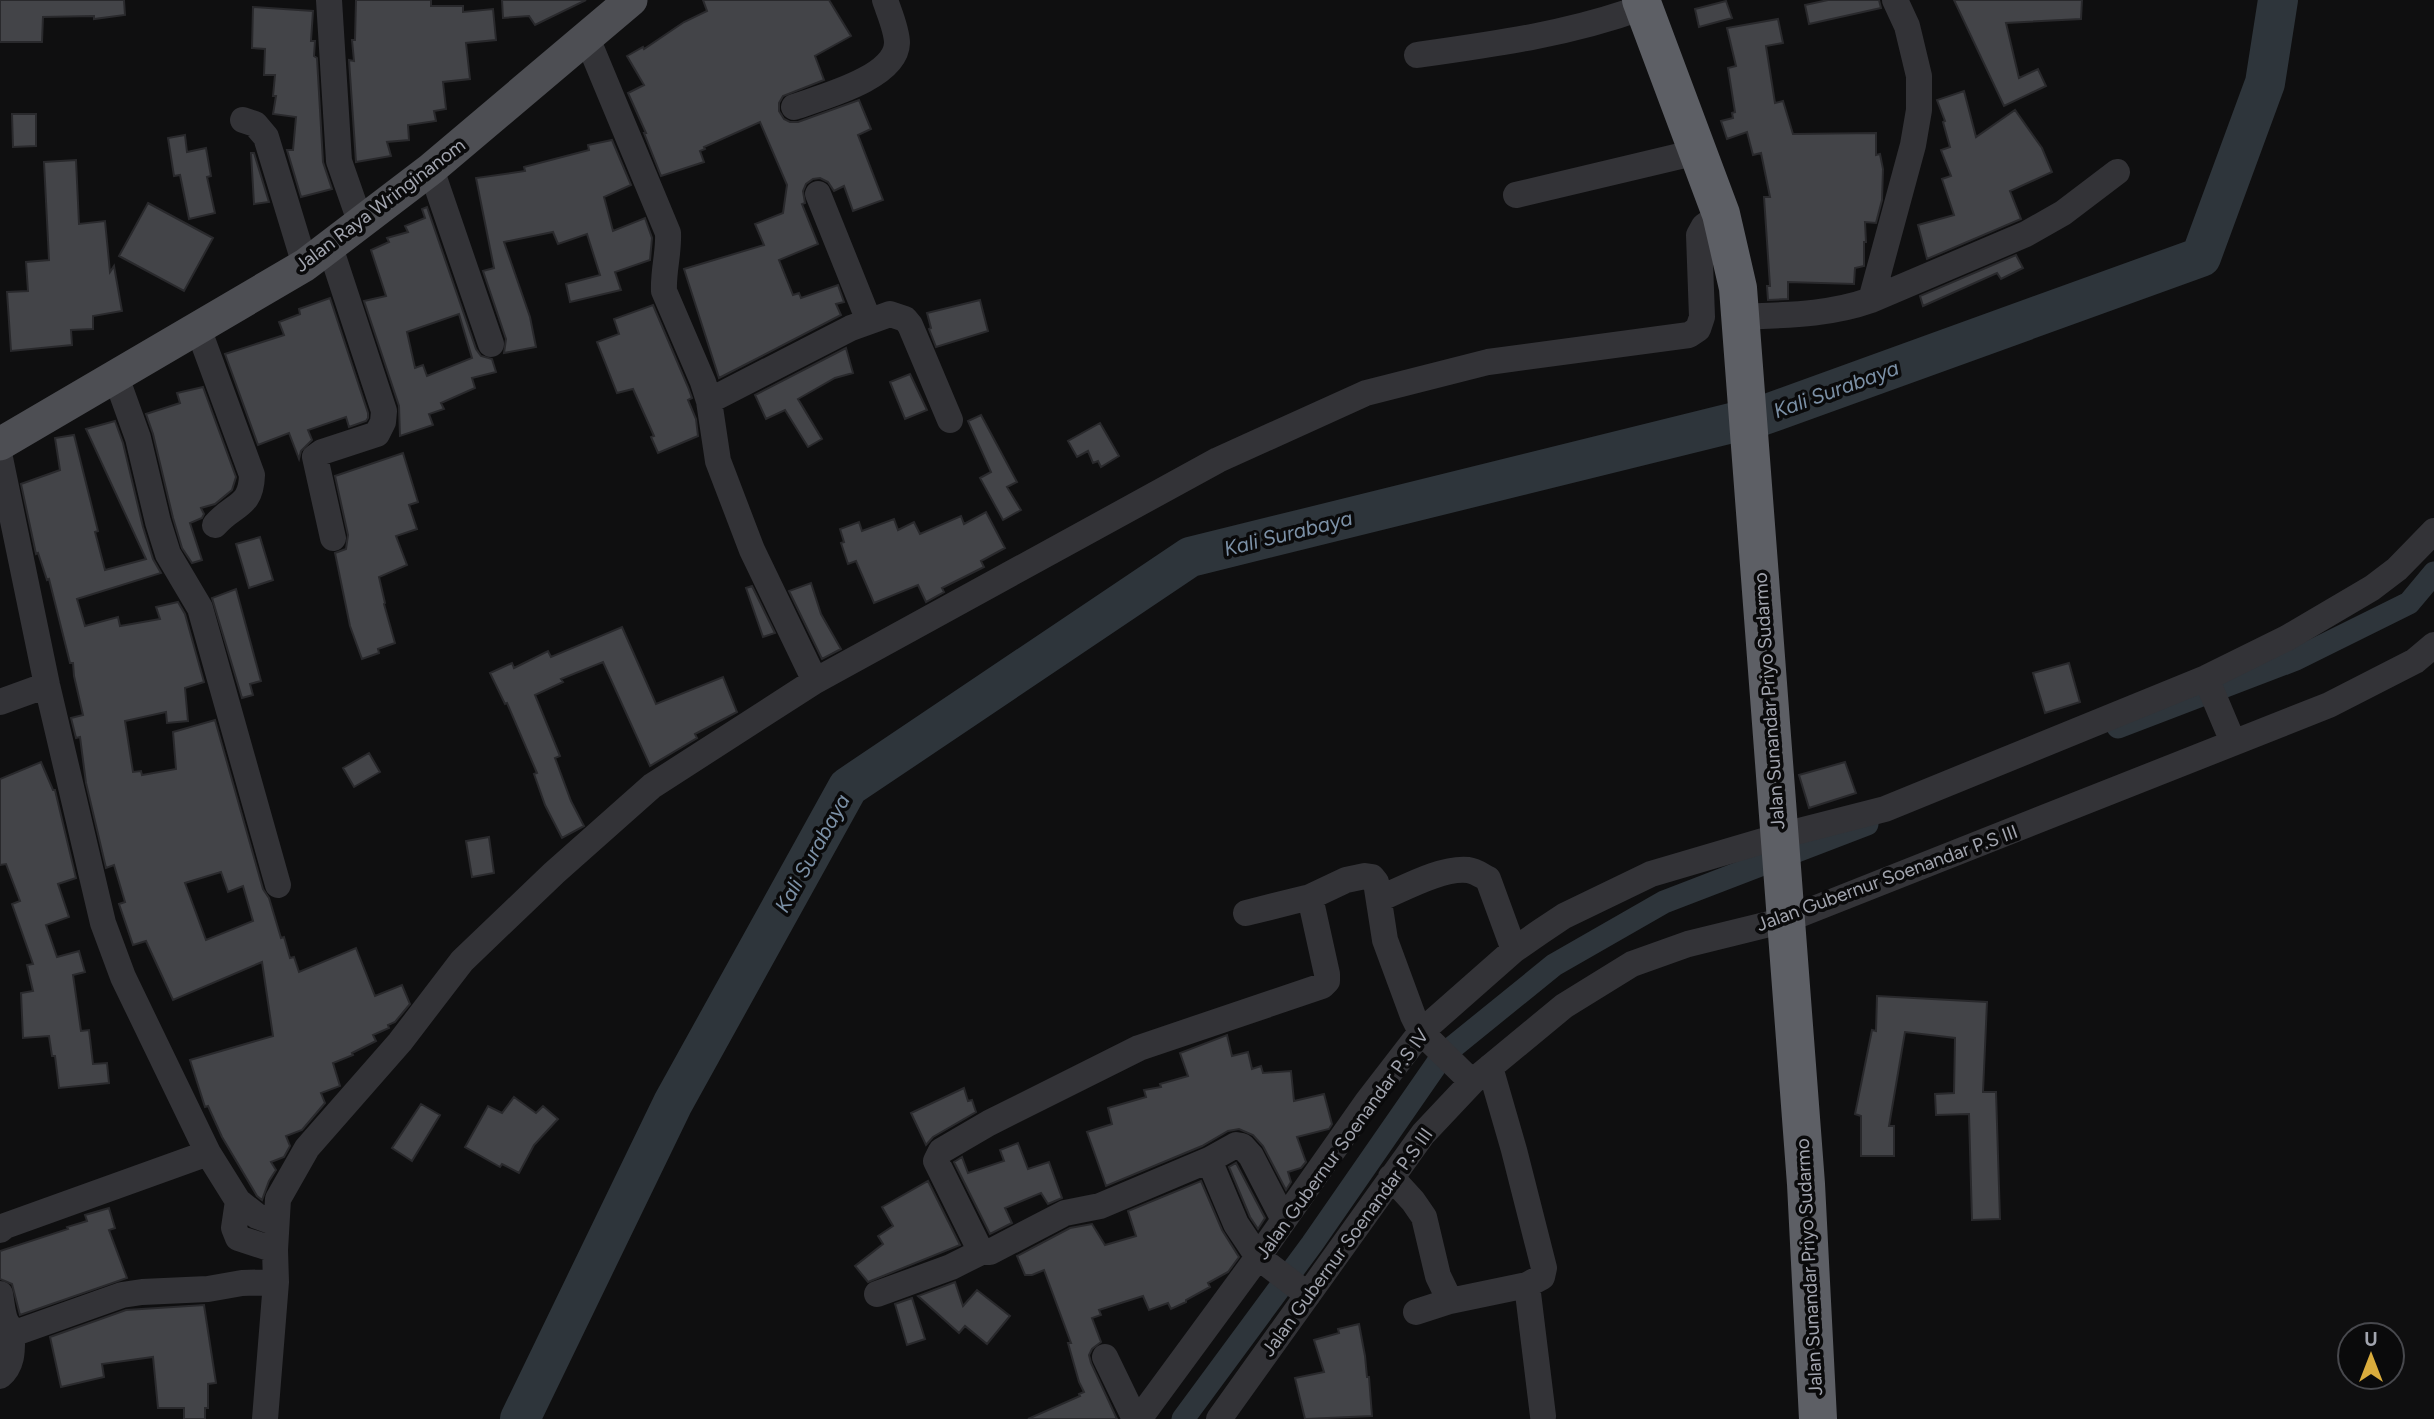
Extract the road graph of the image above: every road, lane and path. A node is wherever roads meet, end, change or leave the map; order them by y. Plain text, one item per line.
1 (329, 0) edge
2 (631, 0) edge
3 (885, 0) edge
4 (1895, 0) edge
5 (1642, 4) edge
6 (587, 38) junction
7 (1417, 55) dead end
8 (794, 107) dead end
9 (243, 120) dead end
10 (1697, 152) junction
11 (431, 169) junction
12 (2117, 172) dead end
13 (818, 194) dead end
14 (1516, 195) dead end
15 (1721, 214) junction
16 (360, 224) junction
17 (317, 256) junction
18 (1871, 300) junction
19 (869, 321) junction
20 (1742, 325) junction
21 (198, 328) junction
22 (491, 344) dead end
23 (116, 377) junction
24 (709, 401) junction
25 (950, 420) dead end
26 (0, 444) edge
27 (0, 458) edge
28 (215, 525) dead end
29 (2434, 531) edge
30 (333, 538) dead end
31 (2434, 645) edge
32 (815, 681) junction
33 (2208, 683) junction
34 (47, 685) junction
35 (0, 702) edge
36 (2229, 735) junction
37 (1780, 842) junction
38 (278, 885) dead end
39 (1310, 897) junction
40 (1379, 899) junction
41 (1786, 912) junction
42 (1246, 913) dead end
43 (1514, 950) junction
44 (1425, 1035) junction
45 (1473, 1072) junction
46 (208, 1153) junction
47 (1209, 1160) junction
48 (1391, 1177) junction
49 (238, 1201) junction
50 (1284, 1220) junction
51 (276, 1223) junction
52 (0, 1230) edge
53 (275, 1250) junction
54 (981, 1252) junction
55 (1261, 1260) junction
56 (276, 1282) junction
57 (1527, 1285) junction
58 (1304, 1291) junction
59 (0, 1294) edge
60 (877, 1294) dead end
61 (1450, 1301) junction
62 (1416, 1312) dead end
63 (12, 1331) junction
64 (1105, 1357) dead end
65 (0, 1376) edge
66 (1543, 1416) dead end
67 (265, 1419) edge
68 (1137, 1419) edge
69 (1219, 1419) edge
70 (1818, 1419) edge

1 - 16 street
2 - 6 main road, Jalan Raya Wringinanom
3 - 8 street
4 - 18 street
5 - 7 street
5 - 10 highway, Jalan Sunandar Priyo Sudarmo
6 - 11 main road, Jalan Raya Wringinanom
6 - 24 street
9 - 17 street
10 - 14 street
10 - 15 highway, Jalan Sunandar Priyo Sudarmo
11 - 16 main road, Jalan Raya Wringinanom
11 - 22 street
12 - 18 street
13 - 19 street
15 - 20 highway, Jalan Sunandar Priyo Sudarmo
15 - 32 street
16 - 17 main road, Jalan Raya Wringinanom
17 - 21 main road, Jalan Raya Wringinanom
17 - 30 street
18 - 20 street
19 - 24 street
19 - 25 street
20 - 37 highway, Jalan Sunandar Priyo Sudarmo
21 - 23 main road, Jalan Raya Wringinanom
21 - 28 street
23 - 26 main road, Jalan Raya Wringinanom
23 - 38 street
24 - 32 street
27 - 34 street
29 - 33 street, Jalan Gubernur Soenandar P.S IV
31 - 36 street, Jalan Gubernur Soenandar P.S III
32 - 51 street
33 - 36 street
33 - 37 street, Jalan Gubernur Soenandar P.S IV
34 - 35 street
34 - 46 street
36 - 41 street, Jalan Gubernur Soenandar P.S III
37 - 41 highway, Jalan Sunandar Priyo Sudarmo
37 - 43 street, Jalan Gubernur Soenandar P.S IV
39 - 40 street
39 - 42 street
39 - 54 street
40 - 43 street
40 - 44 street
41 - 45 street, Jalan Gubernur Soenandar P.S III
41 - 70 highway, Jalan Sunandar Priyo Sudarmo
43 - 44 street, Jalan Gubernur Soenandar P.S IV
44 - 45 street
44 - 50 street, Jalan Gubernur Soenandar P.S IV
45 - 48 street, Jalan Gubernur Soenandar P.S III
45 - 57 street
46 - 49 street
46 - 52 street
47 - 50 street
47 - 54 street
47 - 55 street
48 - 58 street, Jalan Gubernur Soenandar P.S III
48 - 61 street
49 - 51 street
49 - 53 street
50 - 55 street, Jalan Gubernur Soenandar P.S IV
51 - 53 street
53 - 56 street
54 - 60 street
55 - 58 street
55 - 68 street, Jalan Gubernur Soenandar P.S IV
56 - 63 street
56 - 67 street
57 - 61 street
57 - 66 street
58 - 69 street, Jalan Gubernur Soenandar P.S III
59 - 63 street
61 - 62 street
63 - 65 street
64 - 68 street

